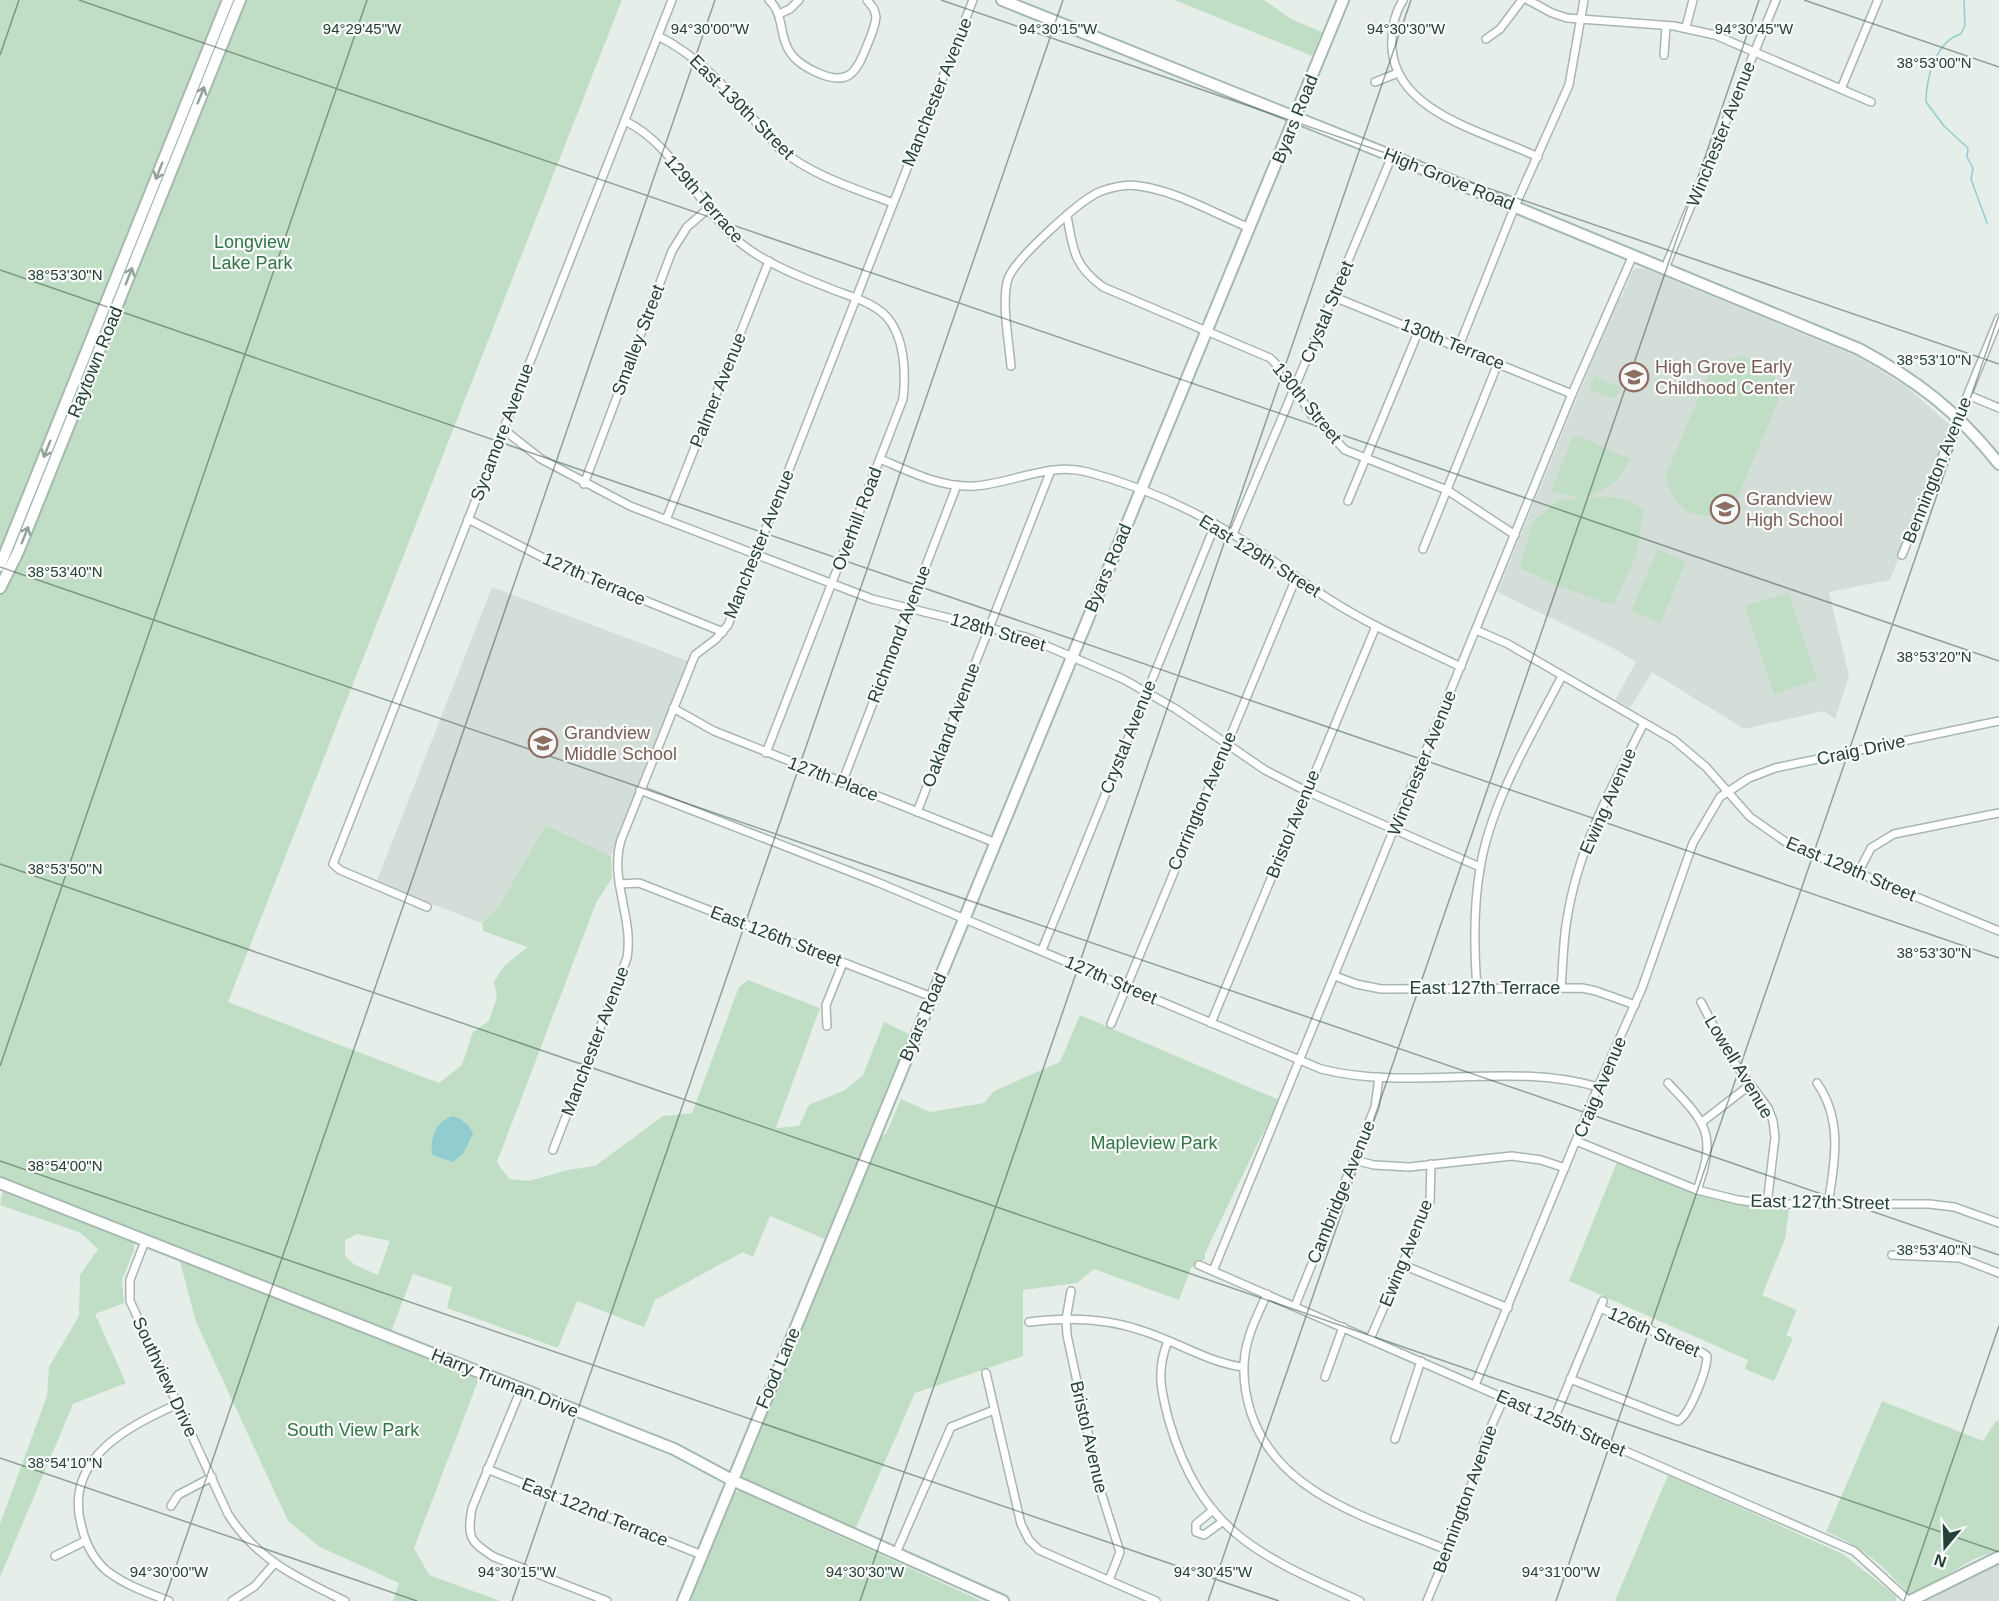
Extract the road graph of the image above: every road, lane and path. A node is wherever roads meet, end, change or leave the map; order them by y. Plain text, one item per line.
1 (228, 0) edge
2 (240, 0) edge
3 (672, 0) edge
4 (769, 0) edge
5 (799, 0) edge
6 (867, 0) edge
7 (974, 0) edge
8 (1002, 0) edge
9 (1343, 0) edge
10 (1403, 0) edge
11 (1522, 0) edge
12 (1528, 0) edge
13 (1584, 0) edge
14 (1693, 0) edge
15 (1776, 0) edge
16 (1878, 0) edge
17 (779, 14) junction
18 (1581, 20) junction
19 (1666, 26) junction
20 (1686, 27) junction
21 (658, 36) junction
22 (1486, 39) dead end
23 (1755, 52) junction
24 (1664, 55) dead end
25 (1398, 74) junction
26 (1375, 82) dead end
27 (1840, 89) junction
28 (1871, 102) dead end
29 (1296, 118) junction
30 (625, 121) junction
31 (1392, 156) junction
32 (1538, 157) junction
33 (893, 203) junction
34 (1515, 206) junction
35 (709, 208) junction
36 (1067, 216) junction
37 (1250, 228) junction
38 (1633, 255) junction
39 (769, 261) junction
40 (1665, 268) junction
41 (1334, 297) junction
42 (855, 298) junction
43 (1999, 318) edge
44 (1208, 330) junction
45 (1419, 330) junction
46 (1459, 346) junction
47 (1498, 363) junction
48 (1011, 366) dead end
49 (1294, 391) junction
50 (1572, 394) junction
51 (1968, 395) junction
52 (1999, 408) edge
53 (1958, 416) junction
54 (503, 429) junction
55 (880, 459) junction
56 (1365, 459) junction
57 (1999, 464) edge
58 (1051, 470) junction
59 (584, 484) junction
60 (957, 485) junction
61 (1141, 490) junction
62 (1447, 490) junction
63 (1348, 501) dead end
64 (468, 519) junction
65 (666, 520) junction
66 (1215, 525) junction
67 (1233, 534) junction
68 (1515, 535) junction
69 (1423, 549) dead end
70 (755, 554) junction
71 (1902, 555) dead end
72 (0, 566) edge
73 (1296, 578) junction
74 (831, 584) junction
75 (0, 588) edge
76 (909, 609) junction
77 (990, 626) junction
78 (1376, 626) junction
79 (1476, 630) junction
80 (723, 632) junction
81 (1072, 656) junction
82 (1460, 667) junction
83 (1562, 676) junction
84 (1148, 691) junction
85 (673, 708) junction
86 (1999, 721) edge
87 (1644, 723) junction
88 (1226, 745) junction
89 (766, 753) junction
90 (842, 783) junction
91 (640, 790) junction
92 (1306, 791) junction
93 (1726, 791) junction
94 (917, 812) junction
95 (1999, 813) edge
96 (1395, 830) junction
97 (996, 843) junction
98 (1480, 867) junction
99 (1858, 873) junction
100 (619, 884) junction
101 (427, 907) dead end
102 (964, 918) junction
103 (1999, 931) edge
104 (1042, 950) junction
105 (843, 963) junction
106 (1335, 976) junction
107 (1126, 985) junction
108 (1477, 988) junction
109 (1561, 988) junction
110 (932, 997) junction
111 (1701, 1002) dead end
112 (1635, 1005) junction
113 (1211, 1023) junction
114 (1111, 1024) dead end
115 (827, 1026) dead end
116 (1299, 1061) junction
117 (1379, 1077) junction
118 (1668, 1083) dead end
119 (1817, 1083) dead end
120 (1750, 1085) junction
121 (1598, 1087) junction
122 (1702, 1122) junction
123 (874, 1136) joint
124 (1576, 1141) junction
125 (553, 1150) dead end
126 (1354, 1160) junction
127 (1431, 1164) junction
128 (1565, 1168) junction
129 (0, 1183) edge
130 (1697, 1190) junction
131 (1767, 1204) junction
132 (1828, 1204) junction
133 (1999, 1223) edge
134 (146, 1241) junction
135 (1892, 1255) dead end
136 (1199, 1265) dead end
137 (1403, 1265) junction
138 (1213, 1271) junction
139 (1999, 1273) edge
140 (1071, 1291) dead end
141 (1267, 1294) junction
142 (1294, 1306) junction
143 (1508, 1308) junction
144 (1066, 1320) junction
145 (1029, 1322) dead end
146 (1343, 1327) junction
147 (1370, 1339) junction
148 (1168, 1341) junction
149 (1420, 1361) junction
150 (1243, 1367) junction
151 (986, 1373) dead end
152 (1325, 1377) dead end
153 (1570, 1379) junction
154 (1475, 1385) junction
155 (521, 1389) junction
156 (1504, 1398) junction
157 (178, 1404) junction
158 (994, 1410) junction
159 (1554, 1419) junction
160 (1395, 1439) dead end
161 (487, 1469) junction
162 (212, 1477) junction
163 (732, 1480) junction
164 (171, 1506) dead end
165 (1213, 1510) junction
166 (1222, 1522) junction
167 (86, 1541) junction
168 (1447, 1550) junction
169 (896, 1553) junction
170 (702, 1555) junction
171 (55, 1556) dead end
172 (1999, 1557) edge
173 (273, 1564) junction
174 (1109, 1580) junction
175 (169, 1601) edge
176 (232, 1601) edge
177 (345, 1601) edge
178 (607, 1601) edge
179 (683, 1601) edge
180 (1003, 1601) edge
181 (1156, 1601) edge
182 (1360, 1601) edge
183 (1427, 1601) edge
184 (1910, 1601) edge

1 -> 72 main road, Raytown Road
75 -> 2 main road, Raytown Road
3 - 21 street, Sycamore Avenue
4 - 17 street
5 - 17 street
6 - 17 street
7 - 33 street, Manchester Avenue
8 - 29 main road, High Grove Road
9 - 29 main road, Byars Road
10 - 25 street
11 - 22 street
12 - 18 street
13 - 18 street
14 - 20 street
15 - 23 street, Winchester Avenue
16 - 27 street
18 - 19 street
18 - 32 street
19 - 20 street
19 - 24 street
20 - 23 street
21 - 30 street, Sycamore Avenue
21 - 33 street, East 130th Street
23 - 27 street
23 - 40 street, Winchester Avenue
25 - 26 street
25 - 32 street
27 - 28 street
29 - 31 main road, High Grove Road
29 - 37 main road, Byars Road
30 - 35 street, 129th Terrace
30 - 54 street, Sycamore Avenue
31 - 34 main road, High Grove Road
31 - 41 street, Crystal Street
32 - 34 street
33 - 42 street, Manchester Avenue
34 - 38 main road, High Grove Road
34 - 46 street
35 - 39 street, 129th Terrace
35 - 59 street, Smalley Street
36 - 37 street
36 - 44 street, 130th Street
36 - 48 street
37 - 44 main road, Byars Road
38 - 40 main road, High Grove Road
38 - 50 street, Winchester Avenue
39 - 42 street, 129th Terrace
39 - 65 street, Palmer Avenue
40 - 53 main road, High Grove Road
41 - 45 street, 130th Terrace
41 - 49 street, Crystal Street
42 - 55 street, Overhill Road
42 - 70 street, Manchester Avenue
43 - 51 street, Bennington Avenue
44 - 49 street, 130th Street
44 - 61 main road, Byars Road
45 - 46 street, 130th Terrace
45 - 56 street
46 - 47 street, 130th Terrace
47 - 50 street, 130th Terrace
47 - 62 street
49 - 56 street, 130th Street
49 - 67 street, Crystal Street
50 - 68 street, Winchester Avenue
51 - 52 street
51 - 53 street, Bennington Avenue
53 - 57 main road, High Grove Road
53 - 71 street, Bennington Avenue
54 - 59 street, 128th Street
54 - 64 street, Sycamore Avenue
55 - 60 street, East 129th Street
55 - 74 street, Overhill Road
56 - 62 street, 130th Street
56 - 63 street
58 - 60 street, East 129th Street
58 - 61 street, East 129th Street
58 - 77 street, Oakland Avenue
59 - 65 street, 128th Street
60 - 76 street, Richmond Avenue
61 - 66 street, East 129th Street
61 - 81 main road, Byars Road
62 - 68 street, 130th Street
62 - 69 street
64 - 80 street, 127th Terrace
64 - 101 street, Sycamore Avenue
65 - 70 street, 128th Street
66 - 67 street, East 129th Street
66 - 84 street, Crystal Avenue
67 - 73 street, East 129th Street
68 - 79 street, Winchester Avenue
70 - 74 street, 128th Street
70 - 80 street, Manchester Avenue
73 - 78 street, East 129th Street
73 - 88 street, Corrington Avenue
74 - 76 street, 128th Street
74 - 89 street, Overhill Road
76 - 77 street, 128th Street
76 - 90 street, Richmond Avenue
77 - 81 street, 128th Street
77 - 94 street, Oakland Avenue
78 - 82 street, East 129th Street
78 - 92 street, Bristol Avenue
79 - 82 street, Winchester Avenue
79 - 83 street, East 129th Street
80 - 85 street, Manchester Avenue
81 - 84 street, 128th Street
81 - 97 main road, Byars Road
82 - 96 street, Winchester Avenue
83 - 87 street, East 129th Street
83 - 98 street
84 - 88 street, 128th Street
84 - 104 street, Crystal Avenue
85 - 89 street, 127th Place
85 - 91 street, Manchester Avenue
86 - 93 street, Craig Drive
87 - 93 street, East 129th Street
87 - 109 street, Ewing Avenue
88 - 92 street, 128th Street
88 - 107 street, Corrington Avenue
89 - 90 street, 127th Place
90 - 94 street, 127th Place
91 - 100 street, Manchester Avenue
91 - 102 street, 127th Street
92 - 96 street, 128th Street
92 - 113 street, Bristol Avenue
93 - 99 street, East 129th Street
93 - 112 street, Craig Avenue
94 - 97 street, 127th Place
95 - 99 street
96 - 98 street, 128th Street
96 - 106 street, Winchester Avenue
97 - 102 main road, Byars Road
98 - 108 street
99 - 103 street, East 129th Street
100 - 105 street, East 126th Street
100 - 125 street, Manchester Avenue
102 - 104 street, 127th Street
102 - 110 main road, Byars Road
104 - 107 street, 127th Street
105 - 110 street, East 126th Street
105 - 115 street
106 - 108 street, East 127th Terrace
106 - 116 street, Winchester Avenue
107 - 113 street, 127th Street
107 - 114 street, Corrington Avenue
108 - 109 street, East 127th Terrace
109 - 112 street, East 127th Terrace
110 - 123 main road, Byars Road
111 - 120 street, Lowell Avenue
112 - 121 street, Craig Avenue
113 - 116 street, 127th Street
116 - 117 street, 127th Street
116 - 138 street, Winchester Avenue
117 - 121 street, 127th Street
117 - 126 street, Cambridge Avenue
118 - 122 street
119 - 132 street
120 - 122 street
120 - 131 street, Lowell Avenue
121 - 124 street, Craig Avenue
122 - 130 street
123 - 163 main road, Food Lane
124 - 128 street, Craig Avenue
124 - 130 street, East 127th Street
126 - 127 street
126 - 142 street, Cambridge Avenue
127 - 128 street
127 - 137 street, Ewing Avenue
128 - 143 street, Craig Avenue
129 - 134 main road, Harry Truman Drive
130 - 131 street, East 127th Street
131 - 132 street, East 127th Street
132 - 133 street, East 127th Street
134 - 155 main road, Harry Truman Drive
134 - 157 street, Southview Drive
135 - 139 street
136 - 138 street, East 125th Street
137 - 143 street
137 - 147 street, Ewing Avenue
138 - 141 street, East 125th Street
140 - 144 street, Bristol Avenue
141 - 142 street, East 125th Street
141 - 150 street
142 - 146 street, East 125th Street
143 - 154 street, Craig Avenue
144 - 145 street
144 - 148 street
144 - 174 street, Bristol Avenue
146 - 147 street, East 125th Street
146 - 152 street
147 - 149 street, East 125th Street
148 - 150 street
148 - 165 street
149 - 154 street, East 125th Street
149 - 160 street
150 - 168 street
151 - 158 street
153 - 153 street, 126th Street
153 - 159 street
154 - 156 street, East 125th Street
155 - 161 street
155 - 163 main road, Harry Truman Drive
156 - 159 street, East 125th Street
156 - 168 street, Bennington Avenue
157 - 162 street, Southview Drive
157 - 167 street
158 - 169 street
158 - 174 street
159 - 184 street, East 125th Street
161 - 170 street, East 122nd Terrace
161 - 178 street
162 - 164 street
162 - 173 street, Southview Drive
163 - 169 main road, Harry Truman Drive
163 - 170 main road, Food Lane
165 - 166 street
165 - 166 street
166 - 182 street
167 - 171 street
167 - 175 street
168 - 183 street, Bennington Avenue
169 - 180 main road, Harry Truman Drive
170 - 179 main road, Food Lane
172 - 184 main road
173 - 176 street
173 - 177 street, Southview Drive
174 - 181 street

